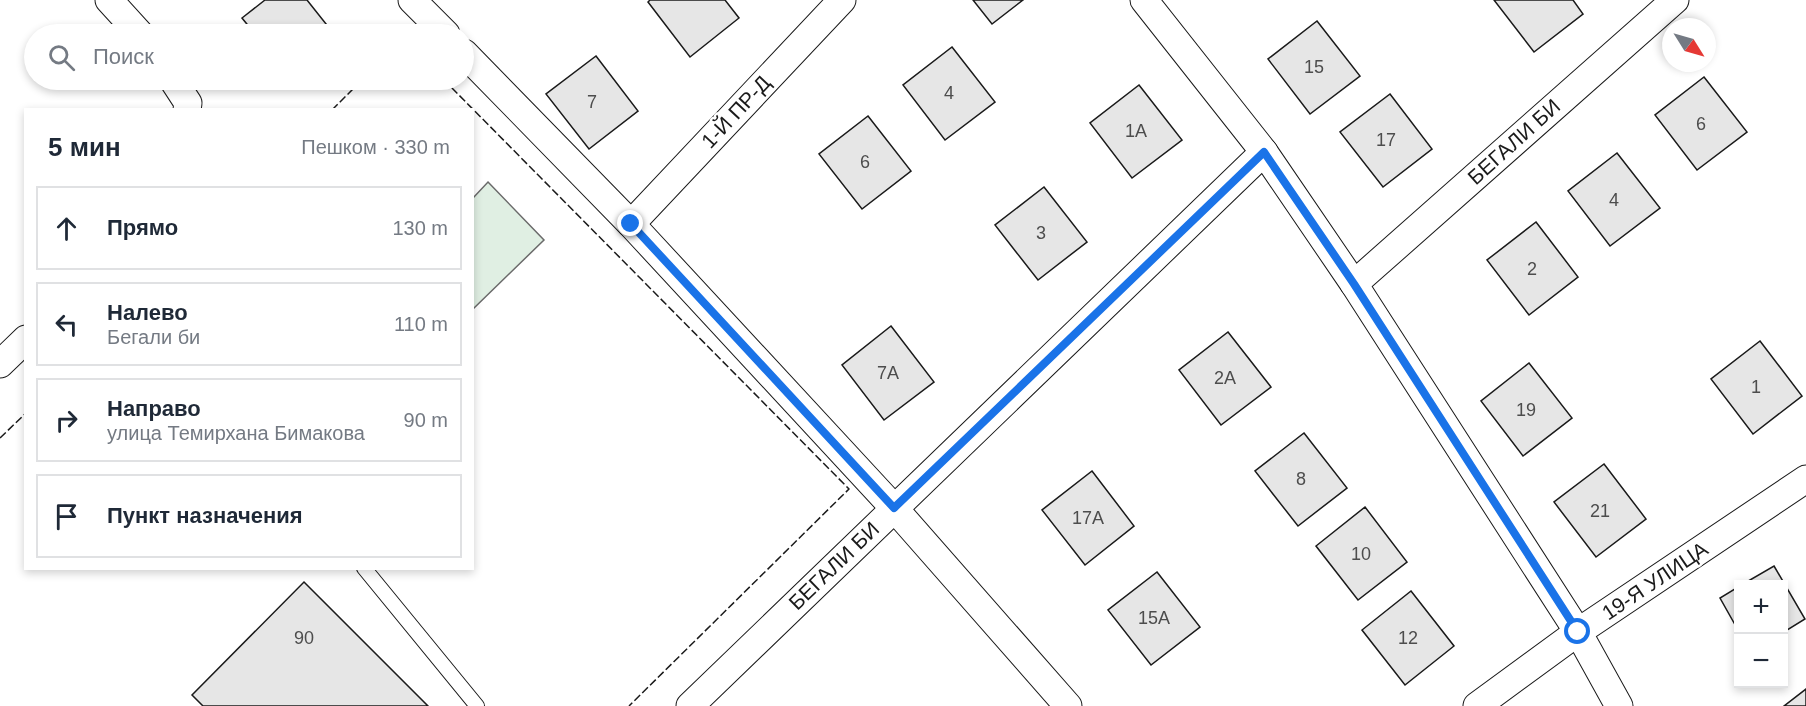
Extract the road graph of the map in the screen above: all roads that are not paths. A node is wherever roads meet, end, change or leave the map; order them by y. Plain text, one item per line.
1 (109, 0) edge
2 (412, 0) edge
3 (842, 0) edge
4 (1144, 0) edge
5 (1675, 0) edge
6 (131, 24) edge
7 (436, 24) edge
8 (474, 62) edge
9 (180, 90) edge
10 (188, 108) edge
11 (1264, 152) junction
12 (631, 224) junction
13 (1354, 284) junction
14 (24, 341) edge
15 (0, 364) edge
16 (1806, 479) edge
17 (894, 508) junction
18 (366, 570) edge
19 (1578, 632) junction
20 (477, 706) edge
21 (690, 706) edge
22 (1068, 706) edge
23 (1477, 706) edge
24 (1619, 706) edge

1 - 6 street
2 - 7 street
3 - 12 street, 1-Й ПР-Д
4 - 11 street
5 - 13 street, БЕГАЛИ БИ
8 - 12 street
9 - 10 street
11 - 13 street
11 - 17 street, БЕГАЛИ БИ
12 - 17 street
13 - 19 street
14 - 15 street
16 - 19 street, 19-Я УЛИЦА
17 - 21 street, БЕГАЛИ БИ
17 - 22 street
18 - 20 lane
19 - 23 street, 19-Я УЛИЦА
19 - 24 street

